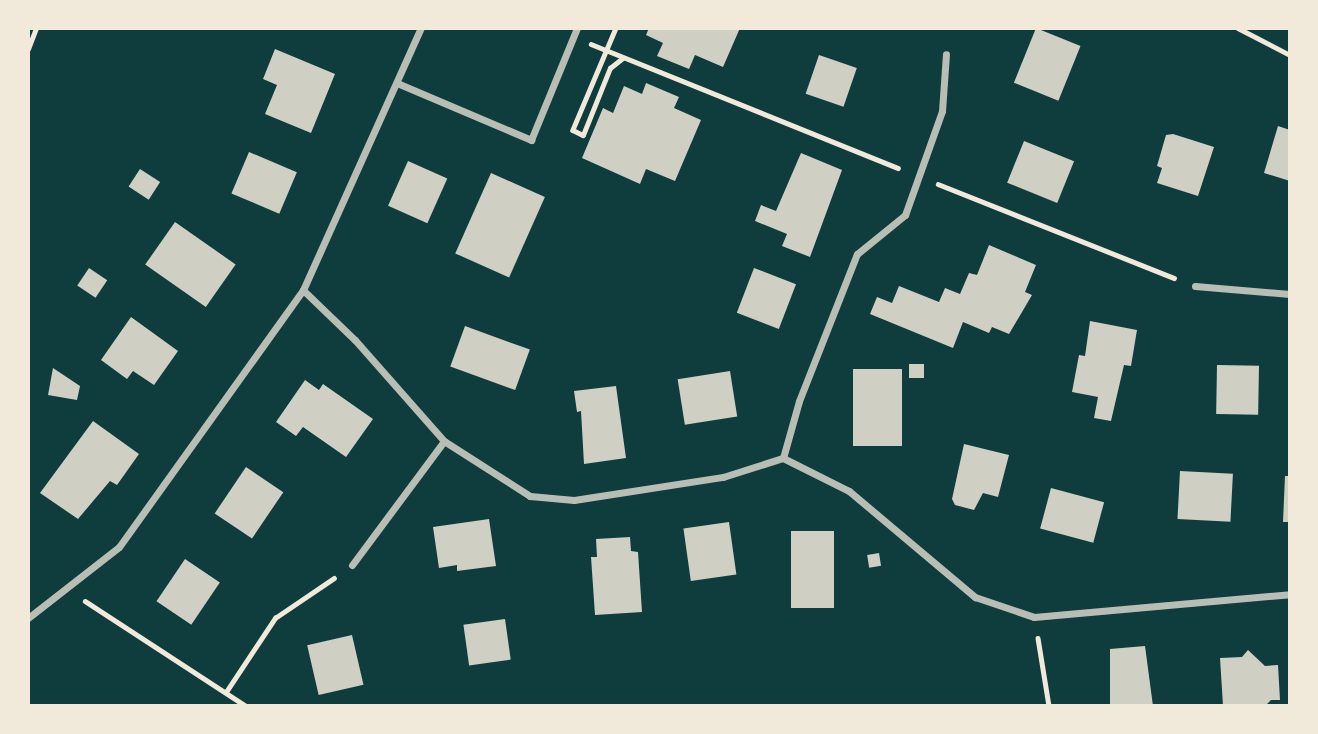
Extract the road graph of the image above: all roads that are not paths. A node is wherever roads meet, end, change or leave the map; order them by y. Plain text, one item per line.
1 (421, 28) edge
2 (577, 28) edge
3 (946, 54) dead end
4 (397, 83) junction
5 (1195, 286) road end
6 (303, 290) junction
7 (1290, 294) edge
8 (444, 441) junction
9 (783, 458) junction
10 (352, 565) road end
11 (1290, 594) edge
12 (28, 618) edge

1 - 4 street
2 - 4 street
3 - 9 street
4 - 6 street
5 - 7 street
6 - 8 street
6 - 12 street
8 - 9 street
8 - 10 street
9 - 11 street

